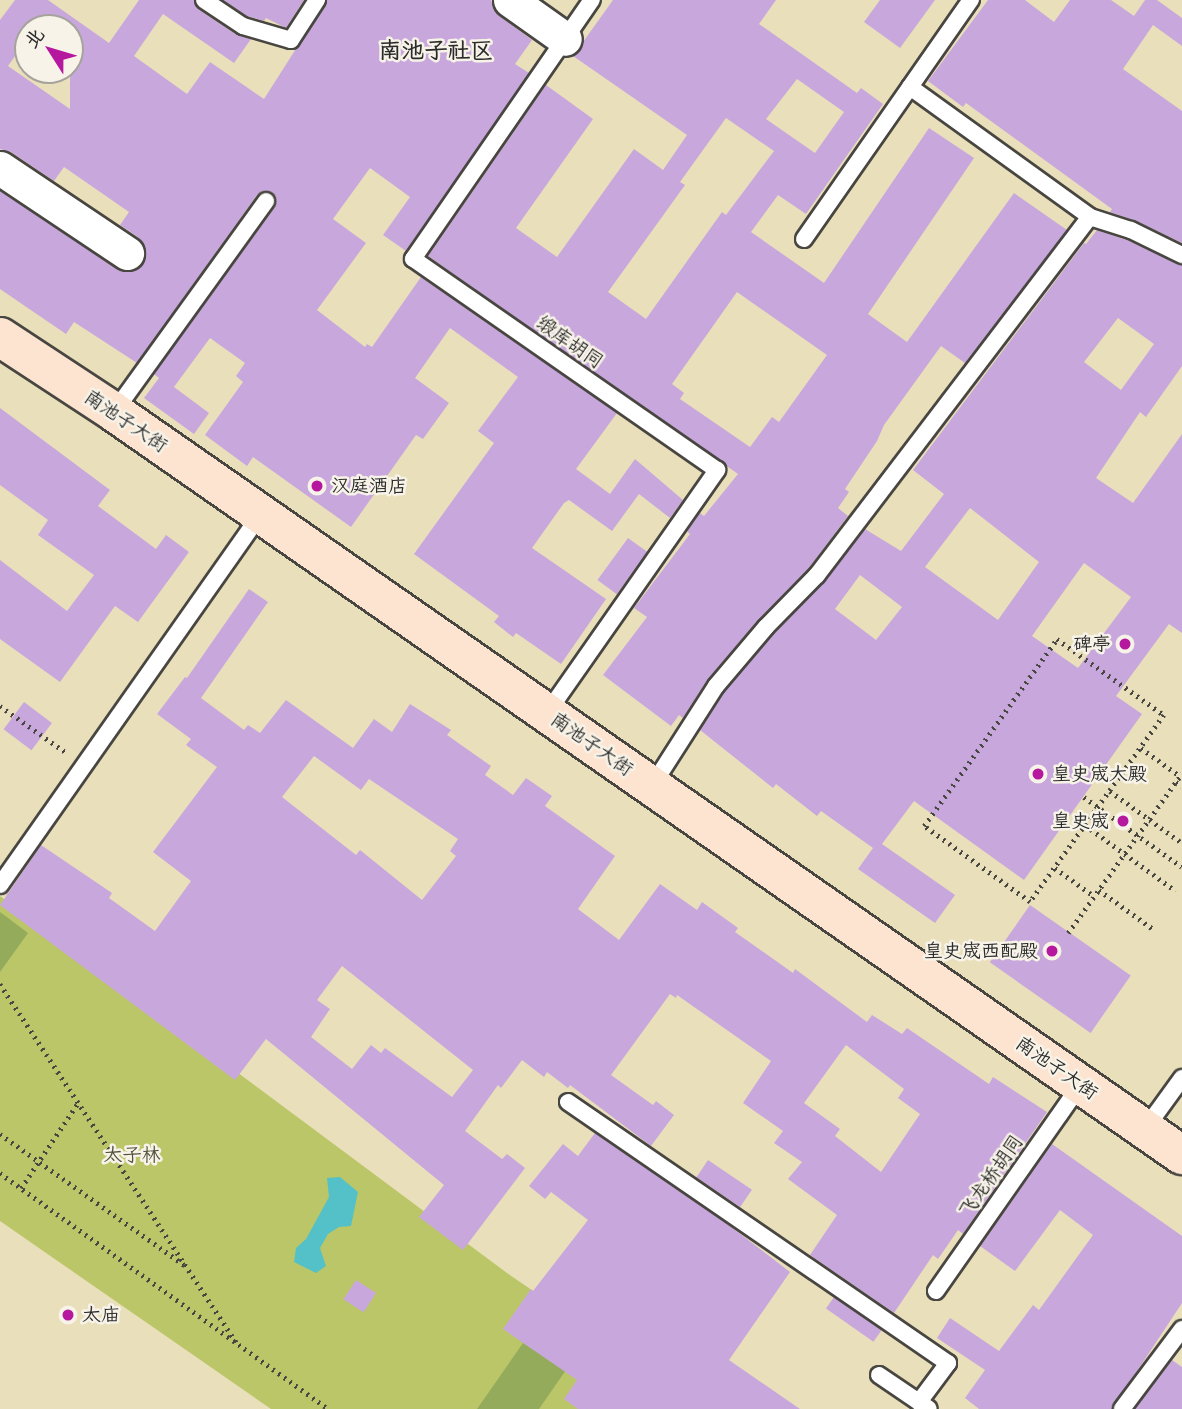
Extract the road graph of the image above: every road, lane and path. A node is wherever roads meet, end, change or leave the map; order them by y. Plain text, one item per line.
1 (204, 0) edge
2 (317, 0) edge
3 (510, 0) edge
4 (592, 0) edge
5 (971, 0) edge
6 (565, 39) junction
7 (910, 87) junction
8 (0, 169) edge
9 (266, 201) dead end
10 (1090, 217) junction
11 (804, 239) dead end
12 (127, 253) dead end
13 (1182, 255) edge
14 (0, 337) edge
15 (114, 412) junction
16 (261, 514) junction
17 (0, 706) edge
18 (547, 713) junction
19 (1141, 748) junction
20 (84, 766) junction
21 (1181, 774) edge
22 (1176, 782) junction
23 (652, 786) junction
24 (1182, 786) edge
25 (1110, 791) junction
26 (1084, 797) dead end
27 (1098, 807) junction
28 (1149, 819) junction
29 (1085, 825) junction
30 (1138, 835) junction
31 (1182, 843) edge
32 (1124, 853) junction
33 (1055, 867) junction
34 (1182, 867) edge
35 (0, 886) edge
36 (1099, 890) junction
37 (1176, 891) dead end
38 (1094, 896) junction
39 (1153, 929) dead end
40 (1068, 933) dead end
41 (0, 984) edge
42 (5, 991) junction
43 (0, 997) edge
44 (1182, 1077) edge
45 (1081, 1084) junction
46 (568, 1102) dead end
47 (78, 1103) junction
48 (1145, 1129) junction
49 (0, 1134) edge
50 (1182, 1154) edge
51 (39, 1161) junction
52 (0, 1173) edge
53 (20, 1188) junction
54 (187, 1267) junction
55 (936, 1291) dead end
56 (1182, 1329) edge
57 (237, 1344) junction
58 (879, 1375) dead end
59 (924, 1405) edge
60 (328, 1409) edge
61 (1122, 1409) edge

1 - 2 lane
3 - 6 street
4 - 6 lane, 缎库胡同
5 - 7 lane
6 - 18 lane, 缎库胡同
7 - 10 lane
7 - 11 lane
8 - 12 street
9 - 15 lane
10 - 13 lane
10 - 23 lane
14 - 15 street, 南池子大街
15 - 16 street, 南池子大街
16 - 18 street, 南池子大街
16 - 20 lane
17 - 20 path
18 - 23 street, 南池子大街
19 - 21 path
19 - 25 path
19 - 33 path
20 - 35 lane
21 - 22 path
22 - 24 path
22 - 28 path
23 - 45 street, 南池子大街
25 - 27 path
25 - 28 path
26 - 27 path
27 - 29 path
27 - 30 path
28 - 30 path
28 - 31 path
29 - 32 path
29 - 33 path
30 - 32 path
30 - 34 path
32 - 36 path
32 - 37 path
33 - 38 path
36 - 38 path
36 - 39 path
38 - 40 path
41 - 42 path
42 - 43 path
42 - 47 path
44 - 48 lane
45 - 48 street, 南池子大街
45 - 55 lane, 飞龙桥胡同
46 - 59 lane
47 - 51 path
47 - 54 path
48 - 50 street, 南池子大街
49 - 51 path
51 - 53 path
51 - 54 path
52 - 53 path
53 - 57 path
54 - 57 path
56 - 61 lane
57 - 60 path
58 - 59 lane

